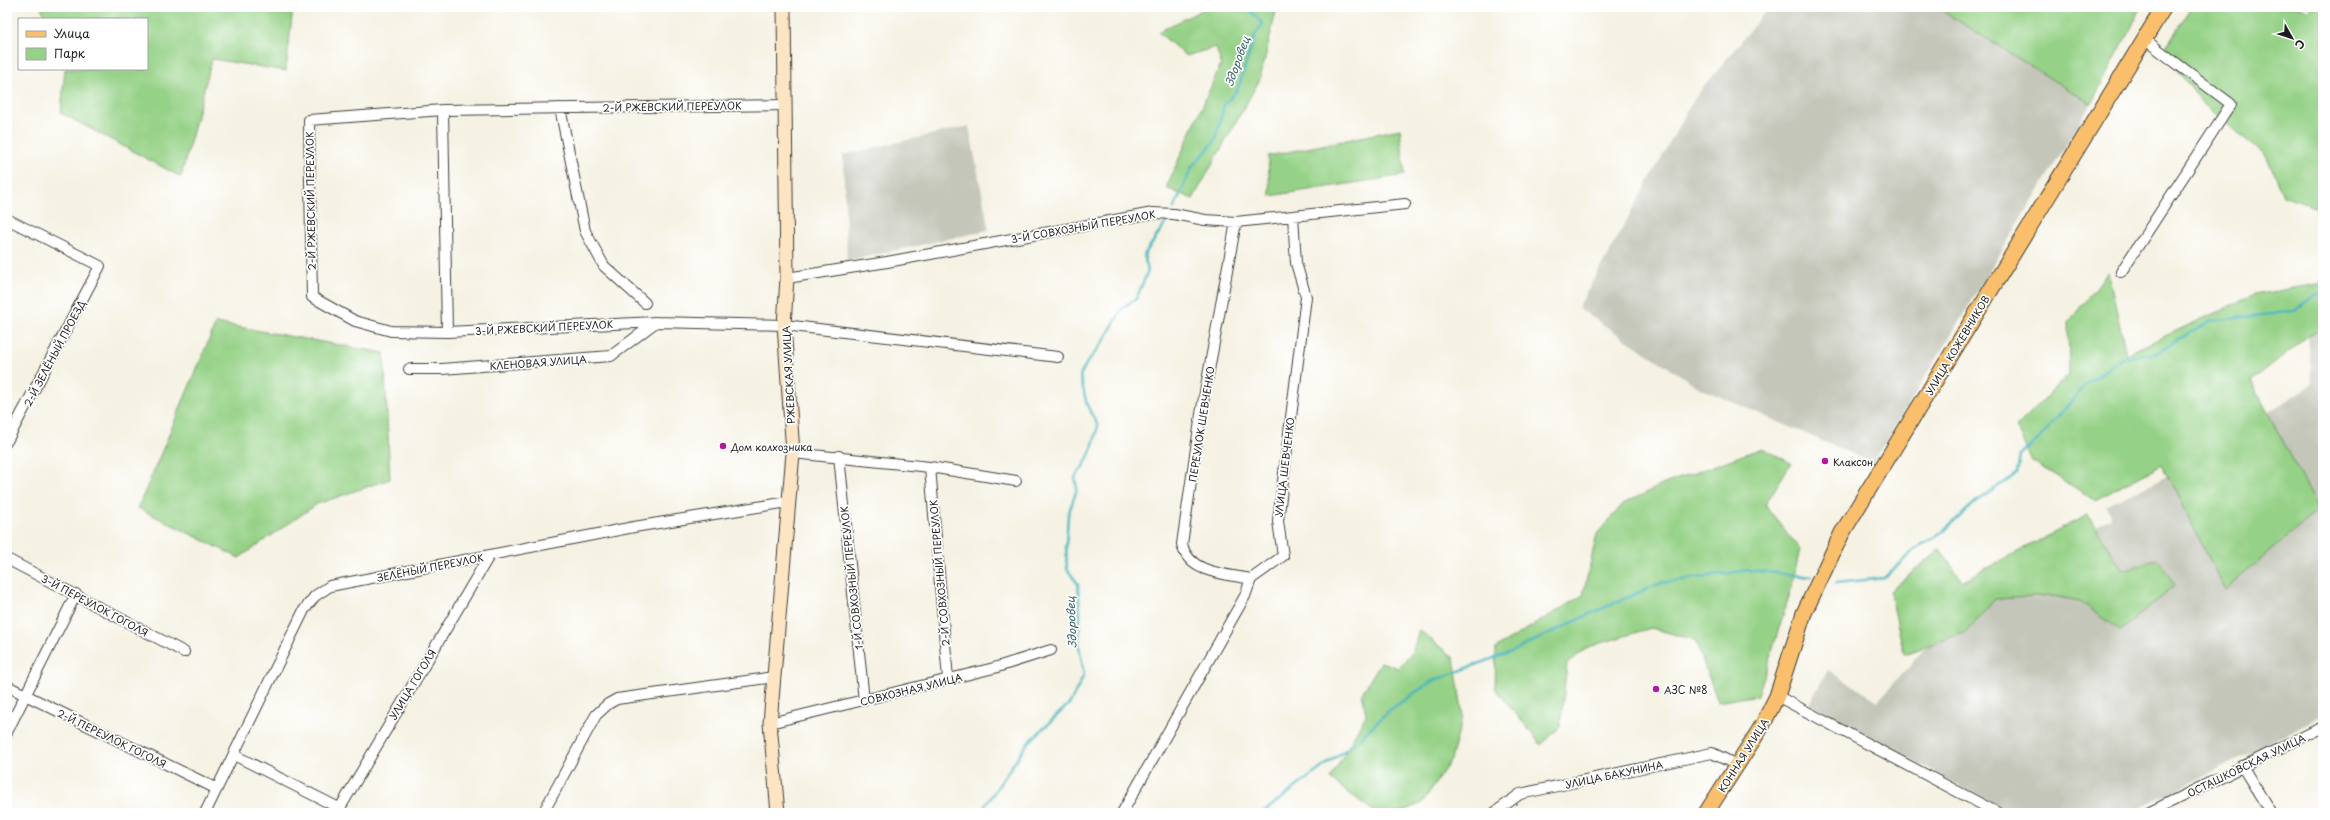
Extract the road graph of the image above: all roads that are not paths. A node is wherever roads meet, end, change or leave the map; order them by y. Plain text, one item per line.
1 (784, 7) edge
2 (2164, 7) edge
3 (2144, 39) junction
4 (785, 104) junction
5 (560, 108) junction
6 (443, 110) junction
7 (1405, 204) dead end
8 (1293, 216) junction
9 (7, 219) edge
10 (1236, 222) junction
11 (2121, 272) dead end
12 (787, 278) junction
13 (312, 297) joint
14 (645, 303) dead end
15 (656, 322) junction
16 (784, 325) junction
17 (447, 332) junction
18 (1058, 357) dead end
19 (409, 369) dead end
20 (7, 441) edge
21 (793, 453) junction
22 (839, 456) junction
23 (930, 467) junction
24 (1016, 481) dead end
25 (788, 502) junction
26 (488, 556) junction
27 (7, 558) edge
28 (1251, 579) junction
29 (76, 594) junction
30 (1051, 650) dead end
31 (184, 652) dead end
32 (774, 678) junction
33 (948, 679) junction
34 (7, 686) edge
35 (25, 695) junction
36 (1777, 696) junction
37 (864, 701) junction
38 (770, 723) junction
39 (2323, 727) edge
40 (7, 732) edge
41 (234, 755) junction
42 (1737, 765) junction
43 (2242, 766) junction
44 (217, 789) junction
45 (338, 810) edge
46 (205, 813) edge
47 (542, 813) edge
48 (778, 813) edge
49 (1122, 813) edge
50 (1494, 813) edge
51 (1706, 813) edge
52 (1998, 813) edge
53 (2148, 813) edge
54 (2271, 813) edge

1 - 4 main road, РЖЕВСКАЯ УЛИЦА
2 - 3 main road, УЛИЦА КОЖЕВНИКОВ
3 - 11 street
3 - 36 main road, УЛИЦА КОЖЕВНИКОВ
4 - 5 street, 2-Й РЖЕВСКИЙ ПЕРЕУЛОК
4 - 12 main road, РЖЕВСКАЯ УЛИЦА
5 - 6 street, 2-Й РЖЕВСКИЙ ПЕРЕУЛОК
5 - 14 street
6 - 13 street, 2-Й РЖЕВСКИЙ ПЕРЕУЛОК
6 - 17 street
7 - 8 street, 3-Й СОВХОЗНЫЙ ПЕРЕУЛОК
8 - 10 street, 3-Й СОВХОЗНЫЙ ПЕРЕУЛОК
8 - 28 street, УЛИЦА ШЕВЧЕНКО
9 - 20 street, 2-Й ЗЕЛЁНЫЙ ПРОЕЗД
10 - 12 street, 3-Й СОВХОЗНЫЙ ПЕРЕУЛОК
10 - 28 street, ПЕРЕУЛОК ШЕВЧЕНКО
12 - 16 main road, РЖЕВСКАЯ УЛИЦА
13 - 17 street, 3-Й РЖЕВСКИЙ ПЕРЕУЛОК
15 - 16 street, 3-Й РЖЕВСКИЙ ПЕРЕУЛОК
15 - 17 street, 3-Й РЖЕВСКИЙ ПЕРЕУЛОК
15 - 19 street, КЛЕНОВАЯ УЛИЦА
16 - 18 street
16 - 21 main road, РЖЕВСКАЯ УЛИЦА
21 - 22 street
21 - 25 main road, РЖЕВСКАЯ УЛИЦА
22 - 23 street
22 - 37 street, 1-Й СОВХОЗНЫЙ ПЕРЕУЛОК
23 - 24 street
23 - 33 street, 2-Й СОВХОЗНЫЙ ПЕРЕУЛОК
25 - 26 street, ЗЕЛЁНЫЙ ПЕРЕУЛОК
25 - 32 main road, РЖЕВСКАЯ УЛИЦА
26 - 41 street, ЗЕЛЁНЫЙ ПЕРЕУЛОК
26 - 45 street, УЛИЦА ГОГОЛЯ
27 - 29 street, 3-Й ПЕРЕУЛОК ГОГОЛЯ
28 - 49 street
29 - 31 street, 3-Й ПЕРЕУЛОК ГОГОЛЯ
29 - 35 street
30 - 33 street, СОВХОЗНАЯ УЛИЦА
32 - 38 main road, РЖЕВСКАЯ УЛИЦА
32 - 47 street
33 - 37 street, СОВХОЗНАЯ УЛИЦА
34 - 35 street, 2-Й ПЕРЕУЛОК ГОГОЛЯ
35 - 40 street
35 - 44 street, 2-Й ПЕРЕУЛОК ГОГОЛЯ
36 - 42 main road, КОННАЯ УЛИЦА
36 - 52 street
37 - 38 street, СОВХОЗНАЯ УЛИЦА
38 - 48 main road, РЖЕВСКАЯ УЛИЦА
39 - 43 street, ОСТАШКОВСКАЯ УЛИЦА
41 - 44 street, ЗЕЛЁНЫЙ ПЕРЕУЛОК
41 - 45 street
42 - 50 street, УЛИЦА БАКУНИНА
42 - 51 main road, КОННАЯ УЛИЦА
43 - 53 street, ОСТАШКОВСКАЯ УЛИЦА
43 - 54 street
44 - 46 street, ЗЕЛЁНЫЙ ПЕРЕУЛОК

